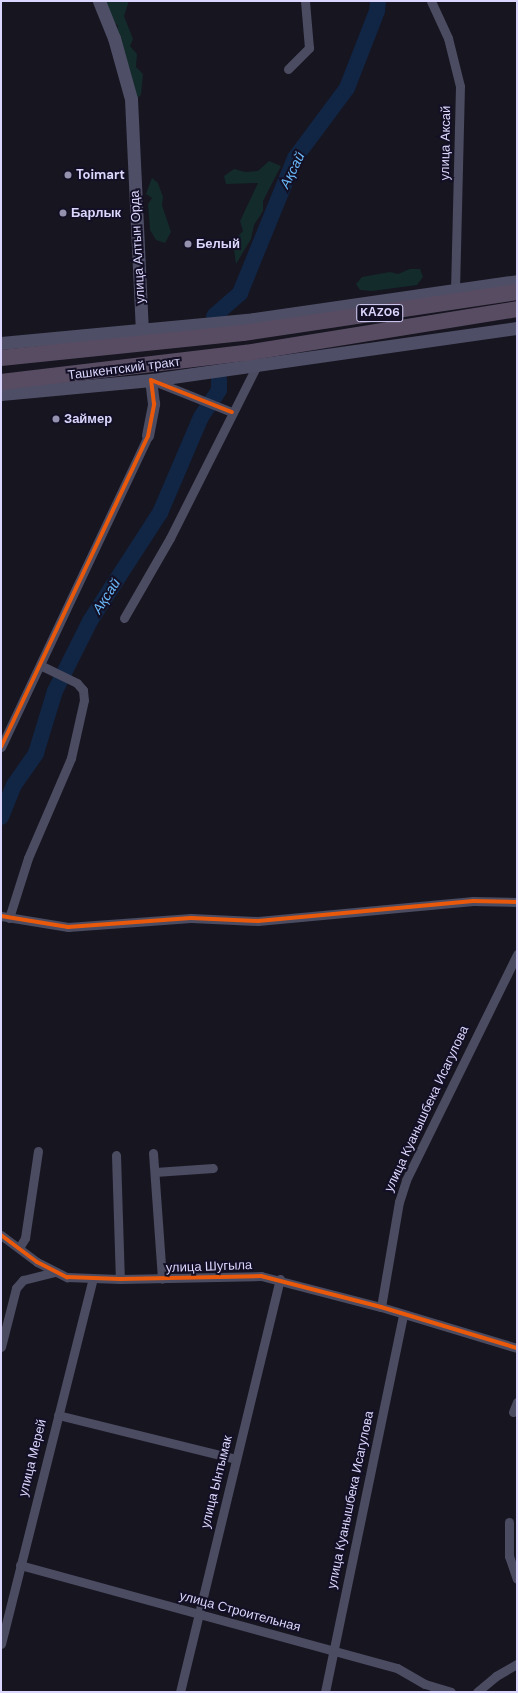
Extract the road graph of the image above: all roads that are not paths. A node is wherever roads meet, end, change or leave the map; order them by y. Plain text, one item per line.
1 (99, 1) edge
2 (305, 1) edge
3 (431, 1) edge
4 (288, 69) dead end
5 (517, 281) edge
6 (455, 290) junction
7 (517, 292) edge
8 (517, 309) edge
9 (517, 328) edge
10 (142, 331) junction
11 (1, 342) edge
12 (1, 358) edge
13 (242, 360) junction
14 (257, 365) junction
15 (151, 380) junction
16 (1, 382) edge
17 (1, 394) edge
18 (232, 412) junction
19 (148, 436) joint
20 (124, 618) dead end
21 (40, 665) junction
22 (1, 747) edge
23 (517, 902) edge
24 (5, 917) edge
25 (517, 954) edge
26 (38, 1150) dead end
27 (153, 1153) dead end
28 (116, 1156) dead end
29 (213, 1168) dead end
30 (155, 1172) junction
31 (1, 1235) edge
32 (19, 1248) junction
33 (54, 1272) junction
34 (93, 1278) junction
35 (162, 1278) junction
36 (120, 1279) junction
37 (280, 1279) junction
38 (380, 1306) junction
39 (403, 1314) junction
40 (1, 1347) edge
41 (517, 1348) edge
42 (517, 1402) edge
43 (513, 1412) dead end
44 (58, 1415) junction
45 (236, 1459) junction
46 (509, 1522) dead end
47 (20, 1565) junction
48 (517, 1579) edge
49 (199, 1614) junction
50 (1, 1644) edge
51 (333, 1650) junction
52 (517, 1664) edge
53 (180, 1692) edge
54 (325, 1692) edge
55 (451, 1692) edge
56 (476, 1692) edge

1 - 10 main road, улица Алтын Орда
2 - 4 street
3 - 6 street, улица Аксай
5 - 6 main road
6 - 10 main road
7 - 12 highway, KАZ06
8 - 13 highway, KАZ06
9 - 14 main road
10 - 11 main road
13 - 14 main road
13 - 15 main road
13 - 16 highway, Ташкентский тракт / KАZ06
14 - 18 street
15 - 17 main road
15 - 18 street
15 - 19 street
18 - 20 street
19 - 21 street
21 - 22 street
21 - 24 street
23 - 24 street
25 - 38 street, улица Куанышбека Исагулова
26 - 32 street
27 - 30 street
28 - 36 street
29 - 30 street
30 - 35 street
31 - 32 street, улица Шугыла
32 - 33 street, улица Шугыла
33 - 34 street, улица Шугыла
33 - 40 street
34 - 36 street, улица Шугыла
34 - 44 street, улица Мерей
35 - 36 street, улица Шугыла
35 - 37 street, улица Шугыла
37 - 38 street, улица Шугыла
37 - 45 street, улица Ынтымак
38 - 39 street, улица Шугыла
39 - 41 street, улица Шугыла
39 - 51 street, улица Куанышбека Исагулова
42 - 43 street
44 - 45 street
44 - 47 street, улица Мерей
45 - 49 street, улица Ынтымак
46 - 48 street
47 - 49 street, улица Строительная
47 - 50 street, улица Мерей
49 - 51 street, улица Строительная
49 - 53 street, улица Ынтымак
51 - 54 street, улица Куанышбека Исагулова
51 - 55 street, улица Строительная
52 - 56 street

